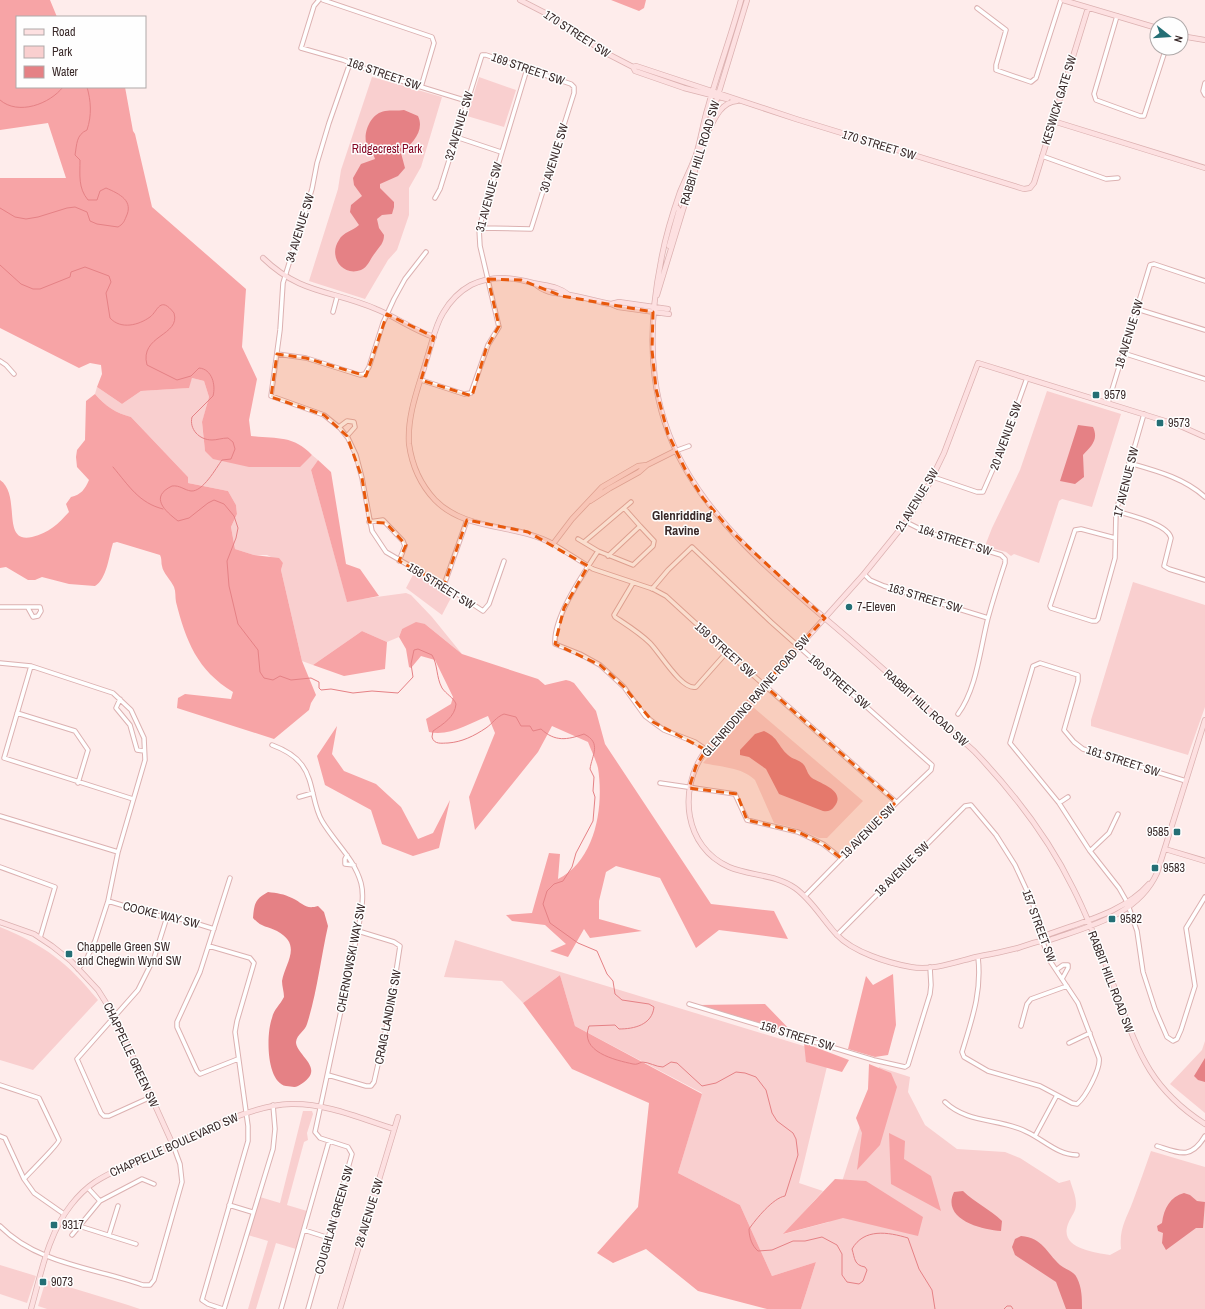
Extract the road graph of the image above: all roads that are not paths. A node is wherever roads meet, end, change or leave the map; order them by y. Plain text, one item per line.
1 (318, 0) edge
2 (323, 0) edge
3 (520, 0) edge
4 (741, 0) edge
5 (747, 0) edge
6 (1062, 0) edge
7 (977, 8) dead end
8 (1088, 8) junction
9 (1117, 16) junction
10 (1149, 26) edge
11 (1189, 37) edge
12 (1205, 40) edge
13 (482, 55) joint
14 (1163, 56) edge
15 (350, 63) junction
16 (527, 68) junction
17 (1205, 83) edge
18 (421, 87) junction
19 (574, 87) joint
20 (715, 94) junction
21 (1205, 95) edge
22 (467, 101) junction
23 (739, 101) junction
24 (1053, 121) junction
25 (456, 138) junction
26 (702, 148) junction
27 (501, 152) junction
28 (1042, 156) junction
29 (1205, 168) edge
30 (1118, 178) dead end
31 (1027, 189) joint
32 (435, 198) dead end
33 (676, 206) junction
34 (479, 228) junction
35 (426, 252) dead end
36 (263, 258) dead end
37 (669, 258) junction
38 (285, 276) junction
39 (488, 279) junction
40 (1205, 281) edge
41 (337, 297) junction
42 (611, 304) junction
43 (654, 306) junction
44 (1137, 309) junction
45 (333, 312) dead end
46 (653, 312) junction
47 (386, 314) junction
48 (1205, 330) edge
49 (434, 337) junction
50 (1123, 353) junction
51 (277, 354) junction
52 (0, 361) edge
53 (14, 374) dead end
54 (1027, 378) junction
55 (1205, 379) edge
56 (421, 380) junction
57 (271, 397) joint
58 (1108, 403) junction
59 (1144, 414) junction
60 (339, 427) junction
61 (347, 436) junction
62 (1205, 436) edge
63 (689, 446) dead end
64 (675, 451) junction
65 (1129, 463) junction
66 (933, 477) junction
67 (1205, 498) edge
68 (631, 502) dead end
69 (624, 508) junction
70 (1116, 511) junction
71 (467, 520) junction
72 (369, 522) junction
73 (906, 522) junction
74 (640, 526) junction
75 (578, 538) dead end
76 (1115, 538) junction
77 (584, 542) junction
78 (553, 544) junction
79 (598, 551) junction
80 (608, 556) junction
81 (400, 561) junction
82 (504, 561) dead end
83 (588, 566) junction
84 (864, 574) junction
85 (1205, 580) edge
86 (633, 582) junction
87 (444, 585) junction
88 (652, 589) junction
89 (0, 607) edge
90 (28, 608) dead end
91 (825, 618) junction
92 (988, 618) junction
93 (798, 647) junction
94 (727, 652) junction
95 (0, 664) edge
96 (30, 666) junction
97 (764, 685) junction
98 (120, 699) junction
99 (17, 713) junction
100 (958, 714) dead end
101 (1205, 720) edge
102 (272, 745) dead end
103 (707, 750) junction
104 (144, 751) junction
105 (932, 768) joint
106 (1186, 781) junction
107 (78, 783) junction
108 (660, 783) dead end
109 (689, 788) junction
110 (313, 793) junction
111 (299, 797) dead end
112 (1068, 797) dead end
113 (133, 799) junction
114 (896, 802) junction
115 (1059, 803) junction
116 (968, 804) joint
117 (1118, 814) dead end
118 (0, 816) edge
119 (1165, 849) junction
120 (1090, 851) junction
121 (118, 852) junction
122 (347, 855) junction
123 (841, 858) junction
124 (1205, 861) edge
125 (354, 865) junction
126 (0, 867) edge
127 (1157, 873) junction
128 (1111, 876) junction
129 (230, 878) dead end
130 (1105, 879) dead end
131 (805, 896) junction
132 (1205, 897) edge
133 (108, 901) junction
134 (1126, 902) junction
135 (1128, 908) junction
136 (167, 917) junction
137 (1087, 920) junction
138 (0, 922) edge
139 (1090, 926) junction
140 (214, 929) junction
141 (358, 931) junction
142 (837, 935) junction
143 (40, 938) junction
144 (1042, 940) junction
145 (209, 946) junction
146 (978, 957) junction
147 (930, 967) junction
148 (78, 969) junction
149 (1056, 970) junction
150 (1062, 980) junction
151 (1067, 986) junction
152 (689, 1004) dead end
153 (115, 1017) junction
154 (1021, 1026) dead end
155 (1090, 1033) junction
156 (1069, 1043) dead end
157 (238, 1059) junction
158 (328, 1074) junction
159 (0, 1085) edge
160 (1057, 1094) junction
161 (151, 1097) junction
162 (945, 1102) dead end
163 (273, 1105) junction
164 (321, 1107) junction
165 (246, 1113) junction
166 (398, 1117) dead end
167 (1205, 1124) edge
168 (394, 1129) junction
169 (0, 1136) edge
170 (1035, 1136) junction
171 (1205, 1136) edge
172 (329, 1141) junction
173 (173, 1145) junction
174 (1157, 1146) dead end
175 (1077, 1154) dead end
176 (24, 1179) junction
177 (154, 1184) dead end
178 (88, 1188) junction
179 (100, 1201) junction
180 (229, 1205) junction
181 (118, 1206) dead end
182 (252, 1212) junction
183 (64, 1214) junction
184 (0, 1226) edge
185 (79, 1226) junction
186 (304, 1230) junction
187 (72, 1235) dead end
188 (109, 1235) junction
189 (330, 1238) junction
190 (136, 1244) dead end
191 (47, 1256) junction
192 (31, 1309) edge
193 (223, 1309) edge
194 (281, 1309) edge
195 (308, 1309) edge
196 (340, 1309) edge

1 - 15 street, 168 STREET SW
2 - 18 street
3 - 20 street, 170 STREET SW
4 - 20 street, RABBIT HILL ROAD SW
5 - 20 street, RABBIT HILL ROAD SW
6 - 7 street
6 - 8 street
8 - 9 street
8 - 24 street, KESWICK GATE SW
9 - 10 street
9 - 14 street
11 - 12 street
13 - 16 street, 169 STREET SW
13 - 22 street, 32 AVENUE SW
15 - 18 street, 168 STREET SW
15 - 38 street, 34 AVENUE SW
16 - 19 street, 169 STREET SW
16 - 27 street, 31 AVENUE SW
17 - 21 street
18 - 22 street, 168 STREET SW
19 - 34 street, 30 AVENUE SW
20 - 23 street, 170 STREET SW
20 - 26 street, RABBIT HILL ROAD SW
20 - 33 street, RABBIT HILL ROAD SW
22 - 25 street, 32 AVENUE SW
23 - 26 street
23 - 31 street, 170 STREET SW
24 - 28 street, KESWICK GATE SW
24 - 29 street
25 - 27 street
25 - 32 street, 32 AVENUE SW
26 - 37 street, RABBIT HILL ROAD SW
27 - 34 street, 31 AVENUE SW
28 - 30 street
28 - 31 street, KESWICK GATE SW
33 - 37 street
33 - 43 street, RABBIT HILL ROAD SW
34 - 39 street, 31 AVENUE SW
35 - 47 street
36 - 38 street
37 - 43 street, RABBIT HILL ROAD SW
38 - 41 street
38 - 51 street, 34 AVENUE SW
39 - 42 street
39 - 49 street
39 - 56 street, 31 AVENUE SW
40 - 44 street, 18 AVENUE SW
41 - 45 street
41 - 47 street
42 - 43 street
42 - 46 street
43 - 46 street, RABBIT HILL ROAD SW
43 - 46 street
44 - 48 street
44 - 50 street, 18 AVENUE SW
46 - 64 street, RABBIT HILL ROAD SW
47 - 49 street
47 - 51 street
49 - 56 street
50 - 55 street
50 - 58 street, 18 AVENUE SW
51 - 57 street, 34 AVENUE SW
52 - 53 street
54 - 58 street
54 - 66 street, 21 AVENUE SW
54 - 66 street, 20 AVENUE SW
56 - 71 street
57 - 60 street, 158 STREET SW
58 - 59 street
59 - 62 street
59 - 65 street, 17 AVENUE SW
60 - 61 street, 158 STREET SW
60 - 61 street
61 - 72 street, 158 STREET SW
63 - 64 street
64 - 78 street
64 - 91 street, RABBIT HILL ROAD SW
65 - 67 street
65 - 70 street, 17 AVENUE SW
66 - 73 street, 21 AVENUE SW
68 - 69 street
69 - 74 street
69 - 77 street
70 - 76 street, 17 AVENUE SW
70 - 85 street
71 - 78 street
71 - 87 street
72 - 81 street, 158 STREET SW
72 - 81 street, 158 STREET SW
73 - 84 street, 21 AVENUE SW
73 - 92 street, 164 STREET SW
74 - 80 street
74 - 80 street
75 - 77 street
76 - 76 street, 17 AVENUE SW
77 - 79 street
78 - 83 street, 159 STREET SW
79 - 80 street
79 - 83 street
81 - 87 street, 158 STREET SW
82 - 87 street, 158 STREET SW
83 - 86 street, 159 STREET SW
83 - 103 street
84 - 91 street, 21 AVENUE SW
84 - 92 street, 163 STREET SW
86 - 88 street, 159 STREET SW
86 - 94 street
88 - 93 street, 160 STREET SW
88 - 94 street, 159 STREET SW
89 - 90 street
91 - 93 street, GLENRIDDING RAVINE ROAD SW
91 - 137 street, RABBIT HILL ROAD SW
92 - 100 street
93 - 97 street, GLENRIDDING RAVINE ROAD SW
93 - 105 street, 160 STREET SW
94 - 97 street, 159 STREET SW
95 - 96 street
96 - 98 street
96 - 99 street
97 - 103 street, GLENRIDDING RAVINE ROAD SW
97 - 114 street, 159 STREET SW
98 - 104 street
98 - 104 street
99 - 107 street
99 - 107 street
101 - 106 street
102 - 110 street, CHERNOWSKI WAY SW
103 - 109 street, GLENRIDDING RAVINE ROAD SW
104 - 113 street
105 - 114 street, 19 AVENUE SW
106 - 115 street, 161 STREET SW
106 - 119 street
107 - 113 street
108 - 109 street
109 - 123 street
109 - 131 street, GLENRIDDING RAVINE ROAD SW
110 - 111 street
110 - 122 street, CHERNOWSKI WAY SW
112 - 115 street
113 - 121 street
114 - 123 street, 19 AVENUE SW
115 - 120 street
116 - 142 street, 18 AVENUE SW
116 - 144 street, 157 STREET SW
117 - 120 street
118 - 121 street
119 - 124 street
119 - 127 street
120 - 128 street
121 - 133 street
122 - 125 street, CHERNOWSKI WAY SW
122 - 125 street
123 - 131 street, 19 AVENUE SW
125 - 141 street, CHERNOWSKI WAY SW
126 - 143 street
127 - 134 street
127 - 135 street
128 - 130 street
128 - 134 street
129 - 140 street
131 - 142 street, GLENRIDDING RAVINE ROAD SW
132 - 135 street
133 - 136 street, COOKE WAY SW
133 - 148 street
134 - 135 street
134 - 137 street
135 - 139 street
136 - 140 street, COOKE WAY SW
136 - 153 street
137 - 139 street, RABBIT HILL ROAD SW
137 - 144 street
138 - 143 street, CHAPPELLE GREEN SW
139 - 144 street
139 - 167 street, RABBIT HILL ROAD SW
140 - 145 street
141 - 158 street, CHERNOWSKI WAY SW
141 - 158 street, CRAIG LANDING SW
142 - 147 street, GLENRIDDING RAVINE ROAD SW
143 - 148 street, CHAPPELLE GREEN SW
144 - 146 street, GLENRIDDING RAVINE ROAD SW
144 - 149 street, 157 STREET SW
145 - 157 street
145 - 157 street
146 - 147 street, GLENRIDDING RAVINE ROAD SW
146 - 160 street
147 - 152 street, 156 STREET SW
148 - 153 street, CHAPPELLE GREEN SW
149 - 150 street, 157 STREET SW
149 - 150 street, 157 STREET SW
150 - 151 street, 157 STREET SW
151 - 154 street
151 - 155 street, 157 STREET SW
153 - 161 street, CHAPPELLE GREEN SW
153 - 161 street
155 - 156 street
155 - 160 street, 157 STREET SW
157 - 165 street
158 - 164 street, CHERNOWSKI WAY SW
159 - 176 street
160 - 170 street
161 - 173 street, CHAPPELLE GREEN SW
162 - 170 street
163 - 164 street, CHAPPELLE BOULEVARD SW
163 - 165 street, CHAPPELLE BOULEVARD SW
163 - 182 street
164 - 168 street, CHAPPELLE BOULEVARD SW
164 - 172 street, COUGHLAN GREEN SW
165 - 173 street, CHAPPELLE BOULEVARD SW
165 - 180 street
166 - 168 street, 28 AVENUE SW
168 - 196 street, 28 AVENUE SW
169 - 176 street
170 - 175 street
171 - 174 street
172 - 186 street
172 - 189 street, COUGHLAN GREEN SW
173 - 178 street, CHAPPELLE BOULEVARD SW
173 - 191 street
176 - 183 street
177 - 179 street
178 - 179 street
178 - 183 street, CHAPPELLE BOULEVARD SW
179 - 185 street
180 - 182 street
180 - 193 street
181 - 188 street
182 - 193 street
183 - 191 street, CHAPPELLE BOULEVARD SW
184 - 191 street
185 - 187 street
185 - 188 street
186 - 189 street
186 - 194 street
188 - 190 street
189 - 195 street, COUGHLAN GREEN SW
191 - 192 street, CHAPPELLE BOULEVARD SW

